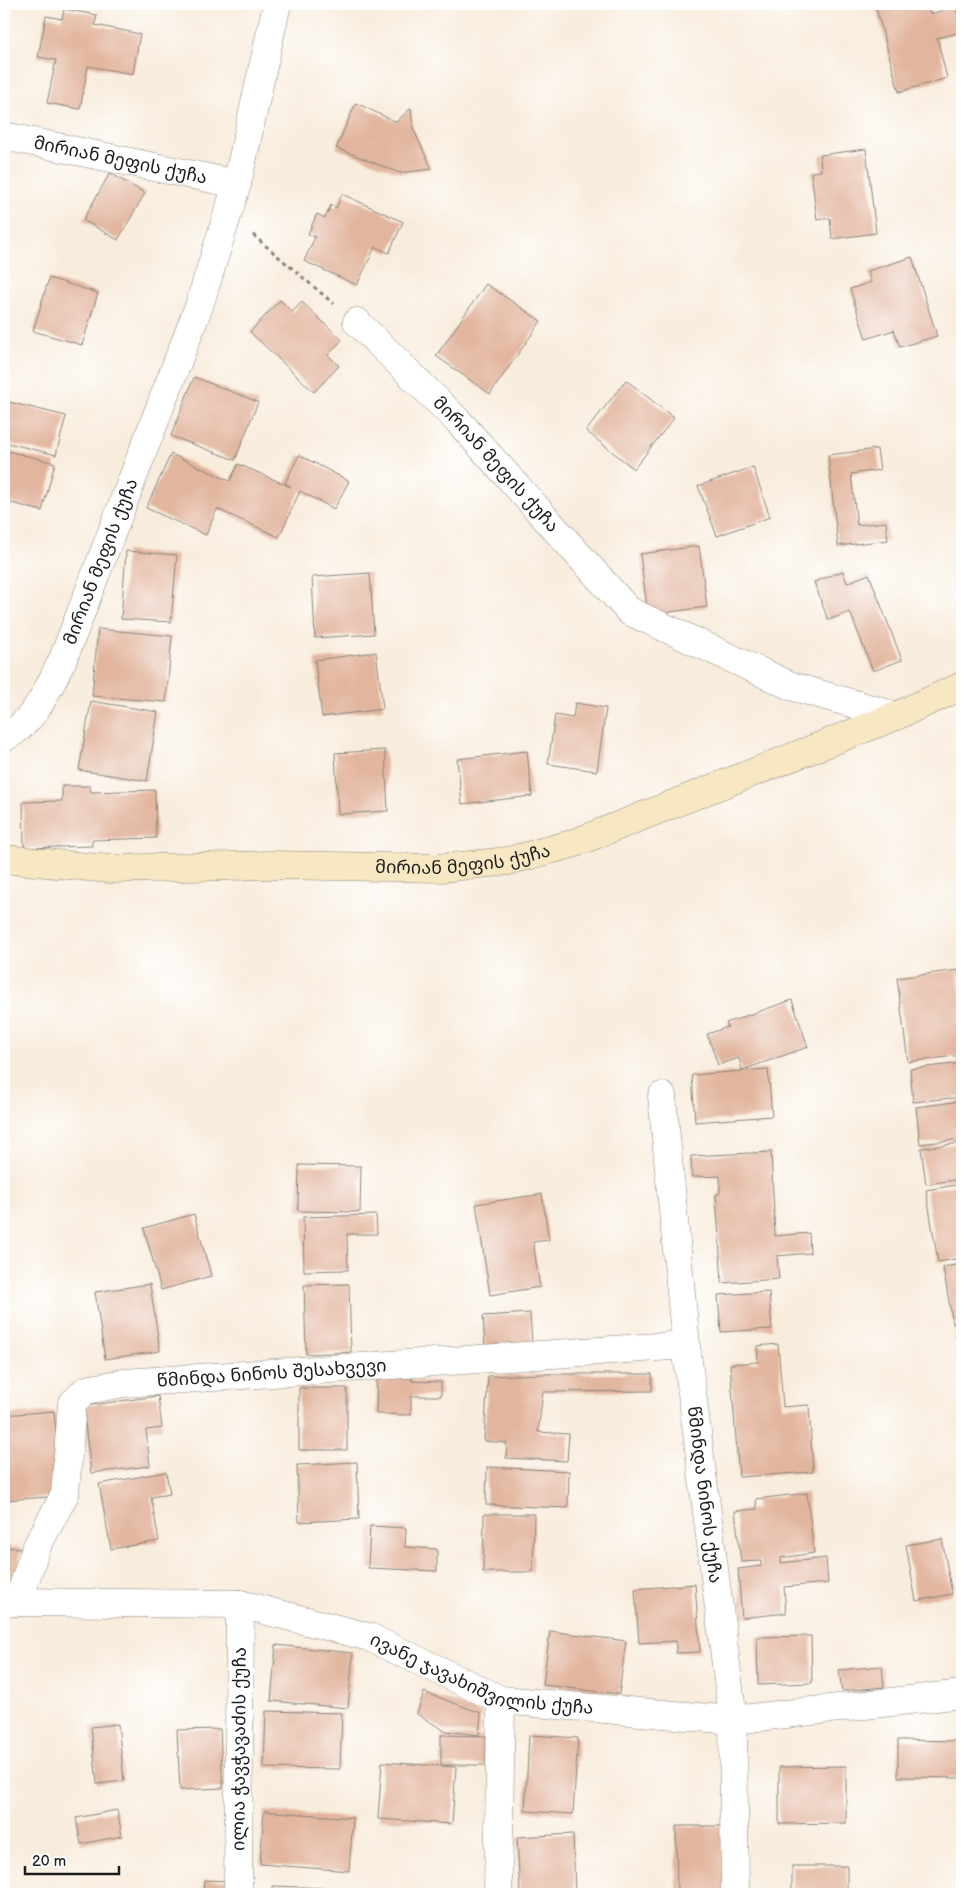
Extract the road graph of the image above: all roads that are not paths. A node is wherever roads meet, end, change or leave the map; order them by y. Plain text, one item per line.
1 (277, 4) edge
2 (4, 136) edge
3 (237, 184) junction
4 (357, 322) road end
5 (962, 686) edge
6 (896, 716) junction
7 (4, 738) edge
8 (4, 859) edge
9 (662, 1096) dead end
10 (686, 1345) junction
11 (11, 1602) edge
12 (240, 1604) junction
13 (962, 1694) edge
14 (500, 1700) junction
15 (733, 1720) junction
16 (238, 1894) edge
17 (498, 1894) edge
18 (736, 1894) edge

1 - 3 street, მირიან მეფის ქუჩა
2 - 3 street, მირიან მეფის ქუჩა
3 - 7 street, მირიან მეფის ქუჩა
4 - 6 street, მირიან მეფის ქუჩა
5 - 6 street, მირიან მეფის ქუჩა
6 - 8 street, მირიან მეფის ქუჩა
9 - 10 street, წმინდა ნინოს ქუჩა
10 - 11 street, წმინდა ნინოს შესახვევი
10 - 15 street, წმინდა ნინოს ქუჩა
11 - 12 street, ივანე ჯავახიშვილის ქუჩა
12 - 14 street, ივანე ჯავახიშვილის ქუჩა
12 - 16 street, ილია ჭავჭავაძის ქუჩა
13 - 15 street, ივანე ჯავახიშვილის ქუჩა
14 - 15 street, ივანე ჯავახიშვილის ქუჩა
14 - 17 street
15 - 18 street, წმინდა ნინოს ქუჩა

